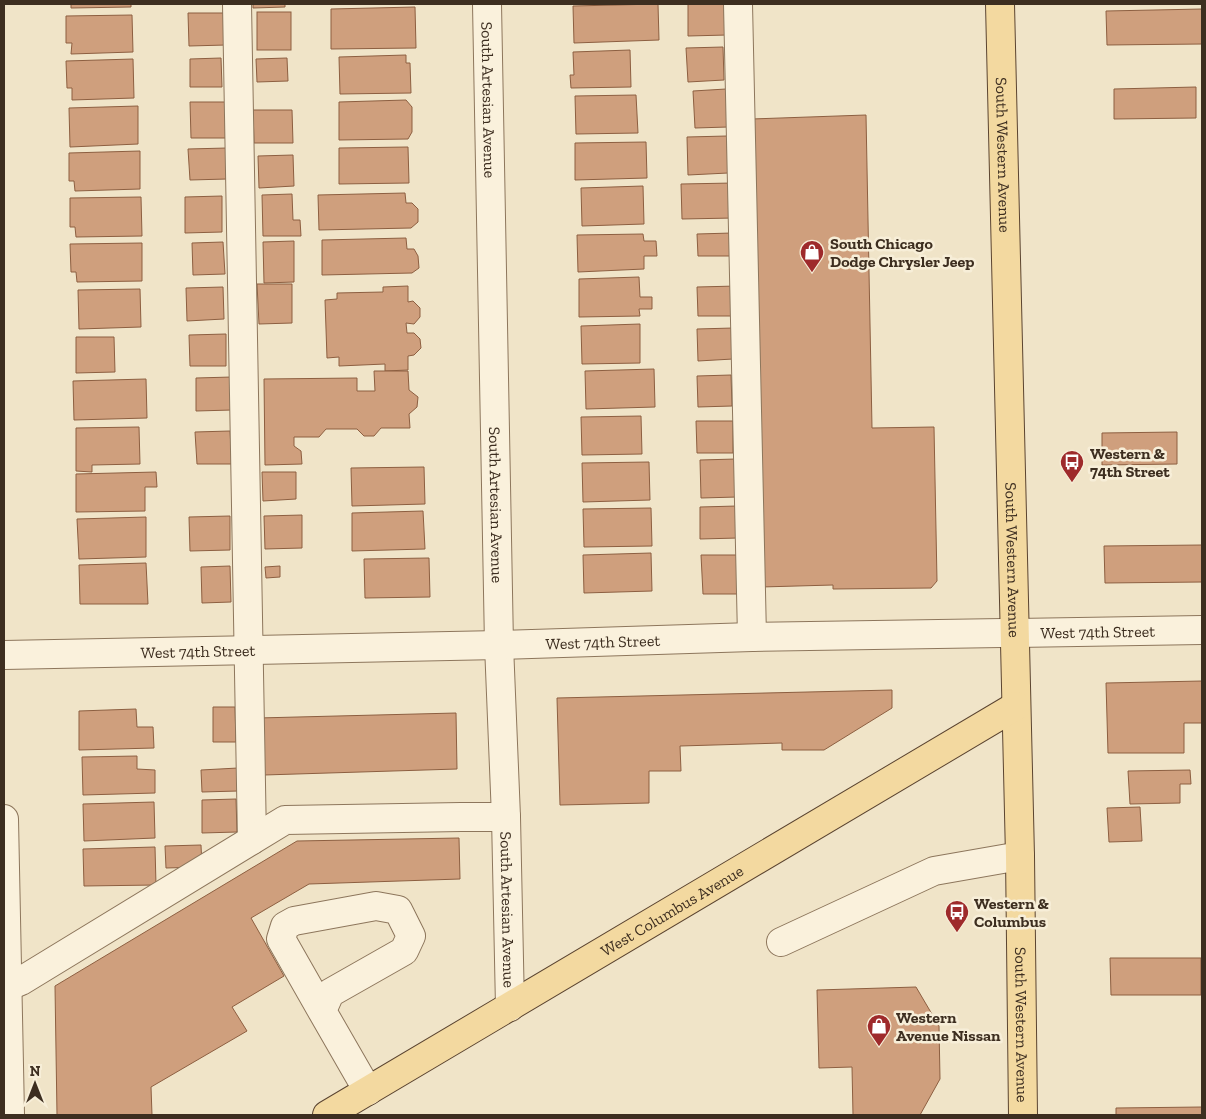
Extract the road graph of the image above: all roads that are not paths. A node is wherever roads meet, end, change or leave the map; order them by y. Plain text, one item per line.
1 (236, 4) edge
2 (487, 4) edge
3 (738, 4) edge
4 (1000, 4) edge
5 (1202, 630) edge
6 (1014, 633) junction
7 (752, 637) junction
8 (499, 645) junction
9 (249, 650) junction
10 (4, 655) edge
11 (1016, 706) junction
12 (506, 817) junction
13 (4, 819) edge
14 (252, 840) junction
15 (1020, 856) junction
16 (781, 942) dead end
17 (7, 987) junction
18 (510, 1007) junction
19 (322, 1011) junction
20 (368, 1091) junction
21 (8, 1108) edge
22 (328, 1115) edge
23 (1023, 1115) edge

1 - 9 street
2 - 8 street, South Artesian Avenue
3 - 7 street
4 - 6 main road, South Western Avenue
5 - 6 street, West 74th Street
6 - 7 street, West 74th Street
6 - 11 main road, South Western Avenue
7 - 8 street, West 74th Street
8 - 9 street, West 74th Street
8 - 12 street, South Artesian Avenue
9 - 10 street, West 74th Street
9 - 14 street
11 - 15 main road, South Western Avenue
11 - 18 main road, West Columbus Avenue
12 - 14 street
12 - 18 street, South Artesian Avenue
13 - 17 street
14 - 17 street
15 - 16 street
15 - 23 main road, South Western Avenue
17 - 21 street
18 - 20 main road, West Columbus Avenue
19 - 19 street
19 - 20 street
20 - 22 main road, West Columbus Avenue

